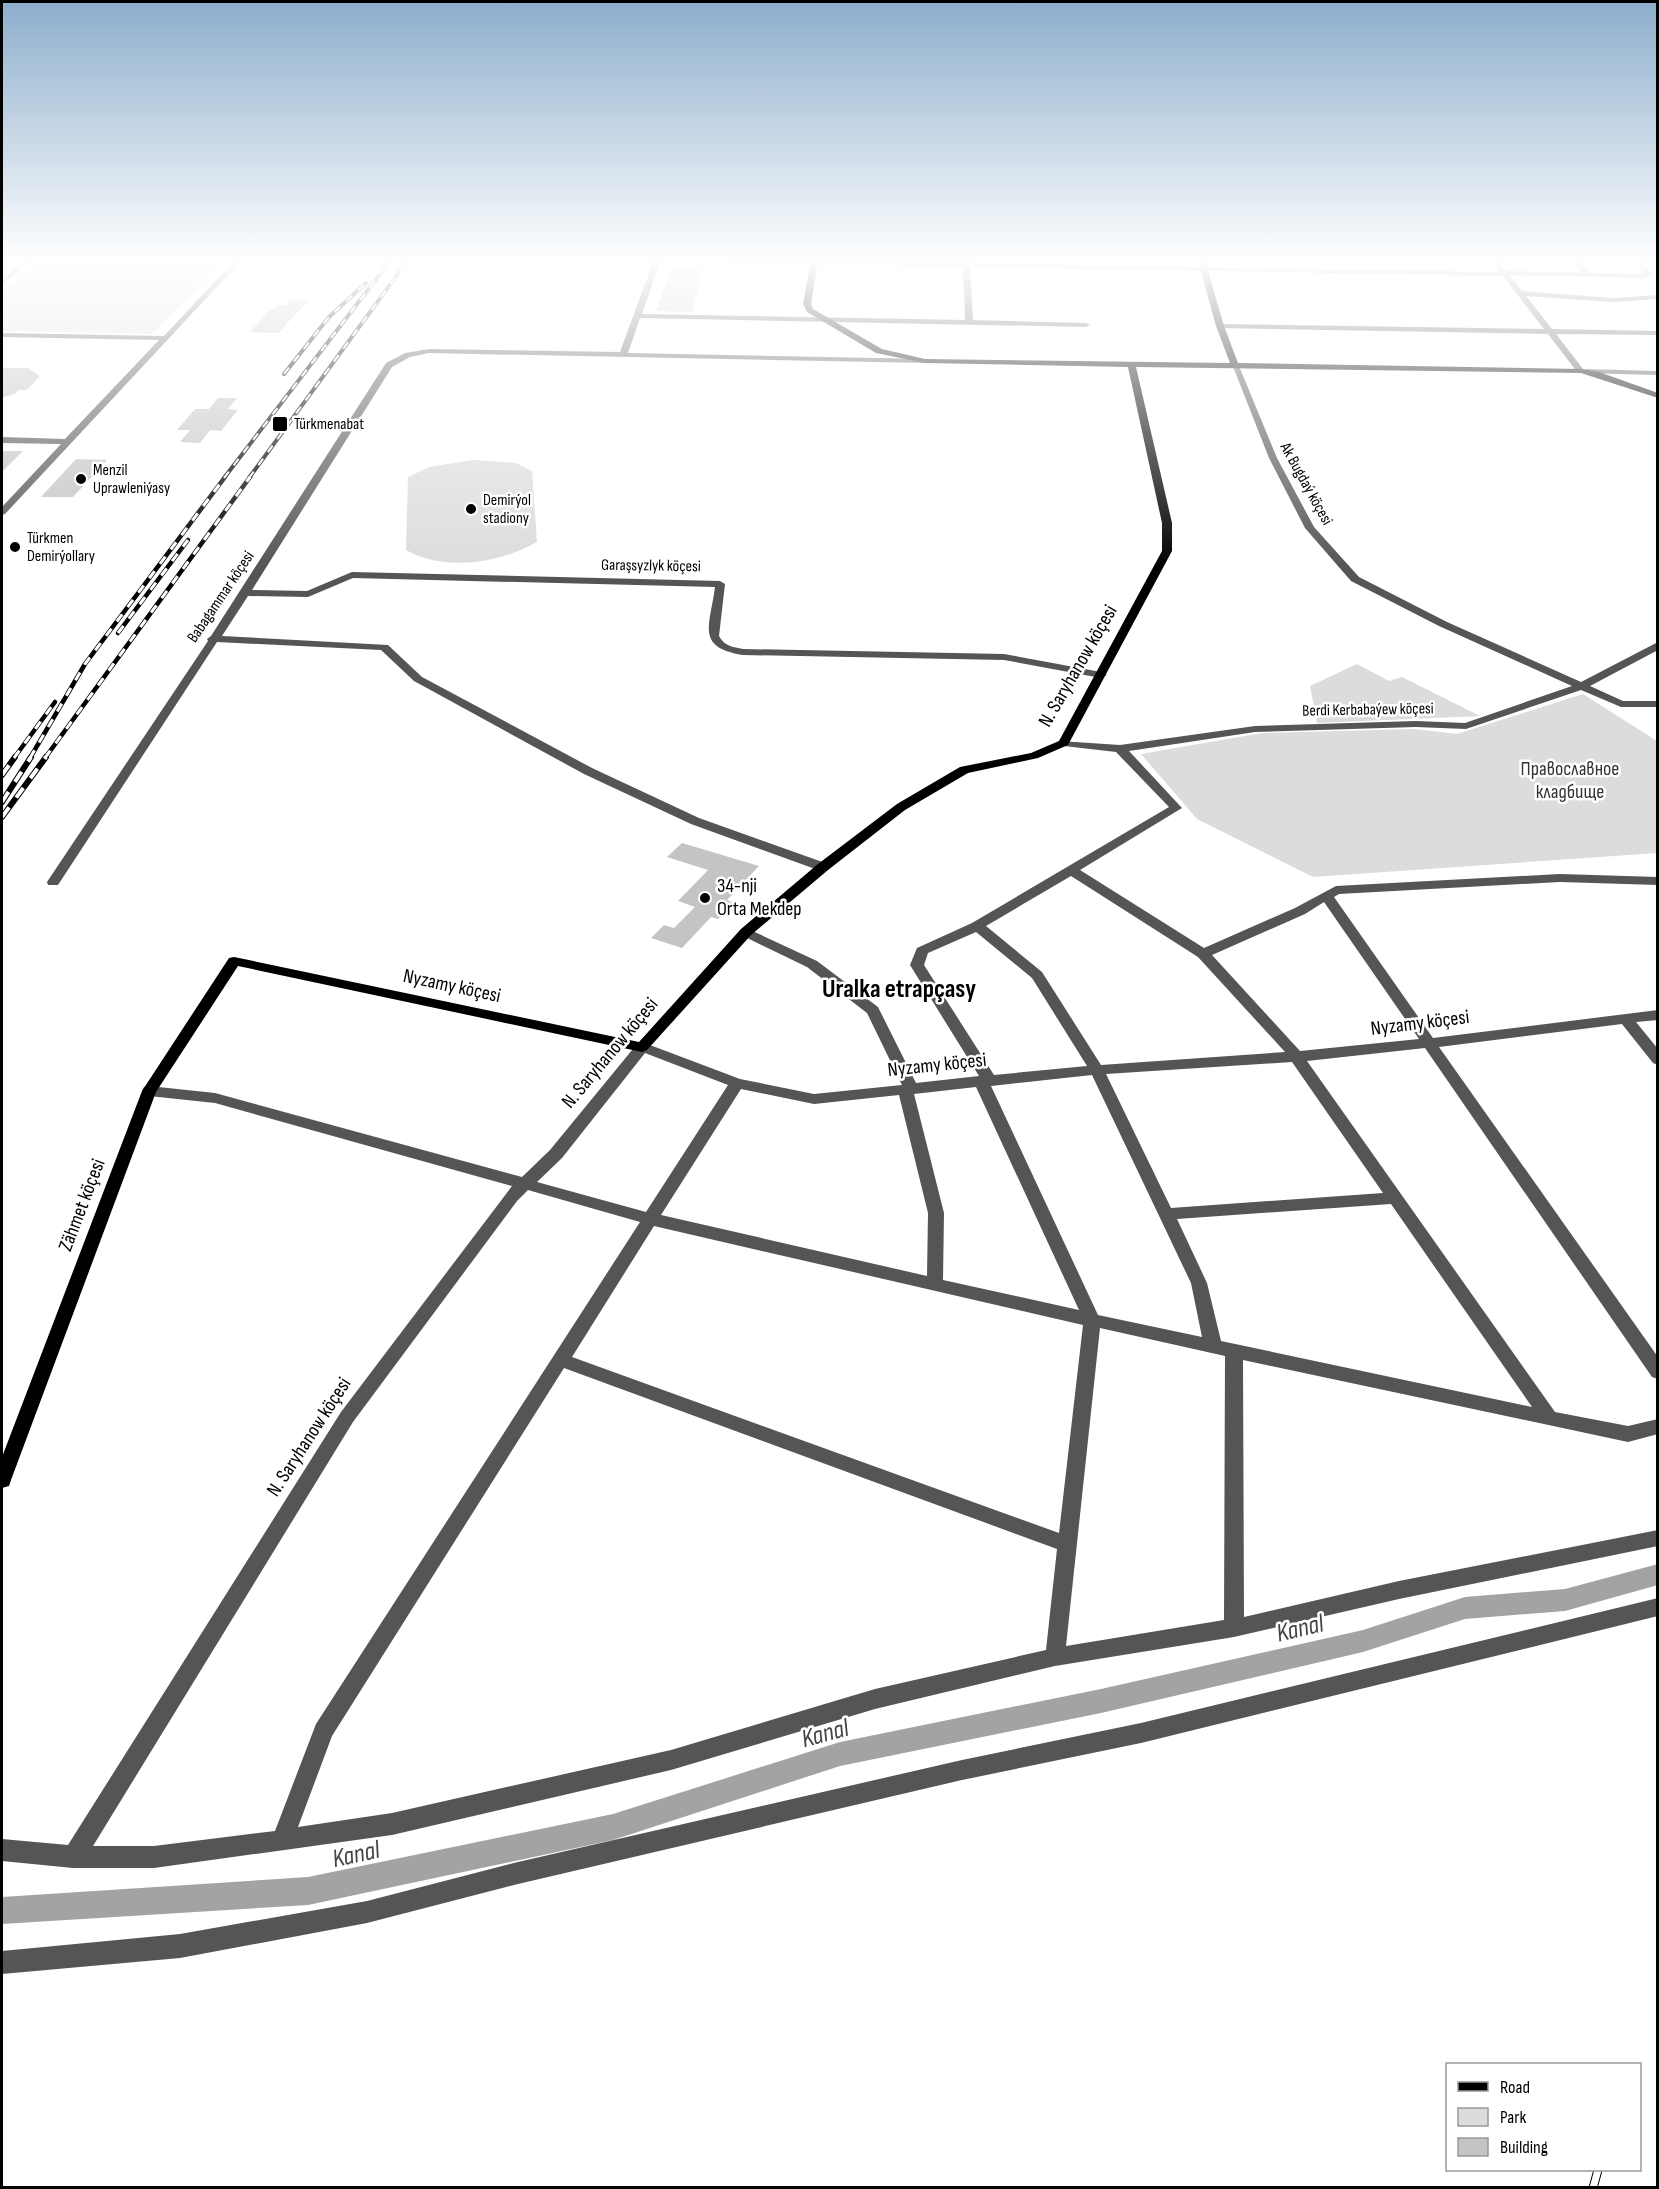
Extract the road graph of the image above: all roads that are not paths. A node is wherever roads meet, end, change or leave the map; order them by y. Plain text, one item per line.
1 (144, 362) edge
2 (394, 362) edge
3 (1004, 362) edge
4 (1234, 362) edge
5 (1574, 362) edge
6 (1131, 364) junction
7 (1235, 366) junction
8 (1581, 371) junction
9 (1658, 373) edge
10 (1658, 396) edge
11 (2, 440) edge
12 (67, 441) junction
13 (2, 512) edge
14 (245, 593) junction
15 (212, 639) junction
16 (1658, 645) edge
17 (1101, 675) junction
18 (1580, 687) junction
19 (1658, 704) edge
20 (1064, 743) junction
21 (1119, 749) junction
22 (823, 867) junction
23 (1072, 871) junction
24 (1658, 881) edge
25 (53, 882) dead end
26 (1326, 896) junction
27 (977, 926) junction
28 (746, 932) junction
29 (1203, 954) junction
30 (234, 961) joint
31 (1658, 1015) edge
32 (1626, 1019) junction
33 (1429, 1043) junction
34 (642, 1047) junction
35 (1296, 1056) junction
36 (1658, 1060) edge
37 (1097, 1070) junction
38 (985, 1081) junction
39 (737, 1083) junction
40 (908, 1089) junction
41 (149, 1091) junction
42 (525, 1185) junction
43 (1395, 1198) junction
44 (1166, 1214) junction
45 (651, 1219) junction
46 (935, 1284) junction
47 (1092, 1320) junction
48 (1213, 1347) junction
49 (1234, 1351) junction
50 (561, 1360) junction
51 (1658, 1372) edge
52 (1550, 1419) junction
53 (1658, 1426) edge
54 (2, 1480) edge
55 (1658, 1538) edge
56 (1067, 1544) junction
57 (1658, 1607) edge
58 (1234, 1628) junction
59 (1055, 1657) junction
60 (282, 1841) junction
61 (2, 1850) edge
62 (73, 1857) junction
63 (2, 1963) edge

1 - 12 street
2 - 14 street, Babagammar köçesi
3 - 6 main road
4 - 7 main road, Ak Bugdaý köçesi
5 - 8 street
6 - 7 main road
6 - 17 main road, N. Saryhanow köçesi
7 - 8 main road
7 - 18 street, Ak Bugdaý köçesi
8 - 9 street
8 - 10 main road
11 - 12 street
12 - 13 street
14 - 15 street, Babagammar köçesi
14 - 17 street, Garaşsyzlyk köçesi
15 - 22 street
15 - 25 street, Babagammar köçesi
16 - 18 street, Berdi Kerbabaýew köçesi
17 - 20 main road, N. Saryhanow köçesi
18 - 19 street, Ak Bugdaý köçesi
18 - 21 street, Berdi Kerbabaýew köçesi
20 - 21 street, Berdi Kerbabaýew köçesi
20 - 22 main road, N. Saryhanow köçesi
21 - 23 street
22 - 28 main road, N. Saryhanow köçesi
23 - 27 street
23 - 29 street
24 - 26 street
26 - 29 street
26 - 33 street
27 - 37 street
27 - 38 street
28 - 34 main road, N. Saryhanow köçesi
28 - 40 street
29 - 35 street
30 - 34 main road, Nyzamy köçesi
30 - 41 main road, Zähmet köçesi
31 - 32 street, Nyzamy köçesi
32 - 33 street, Nyzamy köçesi
32 - 36 street
33 - 35 street, Nyzamy köçesi
33 - 51 street
34 - 39 street, Nyzamy köçesi
34 - 42 street, N. Saryhanow köçesi
35 - 37 street, Nyzamy köçesi
35 - 43 street
37 - 38 street, Nyzamy köçesi
37 - 44 street
38 - 40 street, Nyzamy köçesi
38 - 47 street
39 - 40 street, Nyzamy köçesi
39 - 45 street
40 - 46 street
41 - 42 street
41 - 54 main road, Zähmet köçesi
42 - 45 street
42 - 62 street, N. Saryhanow köçesi
43 - 44 street
43 - 52 street
44 - 48 street
45 - 46 street
45 - 50 street
46 - 47 street
47 - 48 street
47 - 56 street
48 - 49 street
49 - 52 street
49 - 58 street
50 - 56 street
50 - 60 street
52 - 53 street
55 - 58 street
56 - 59 street
57 - 63 street
58 - 59 street
59 - 60 street
60 - 62 street
61 - 62 street

